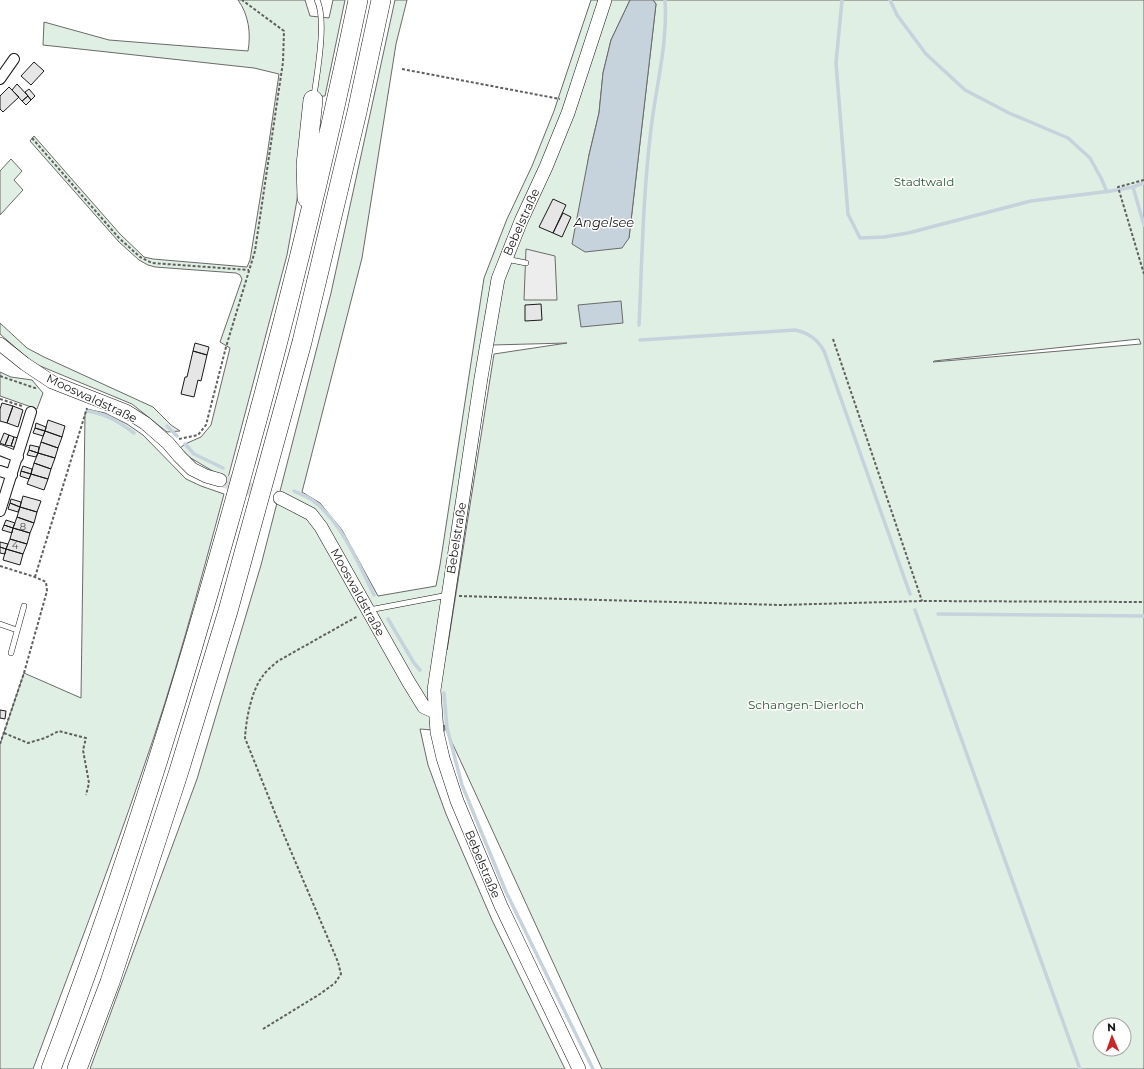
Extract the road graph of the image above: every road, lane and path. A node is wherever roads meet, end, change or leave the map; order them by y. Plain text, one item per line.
1 (242, 0) edge
2 (317, 0) edge
3 (322, 0) edge
4 (358, 0) edge
5 (381, 0) edge
6 (605, 0) edge
7 (321, 7) junction
8 (14, 59) dead end
9 (402, 69) dead end
10 (0, 79) edge
11 (556, 98) dead end
12 (314, 100) joint
13 (32, 138) dead end
14 (1144, 180) edge
15 (307, 227) junction
16 (505, 258) junction
17 (526, 264) dead end
18 (249, 270) junction
19 (1144, 274) edge
20 (833, 339) dead end
21 (0, 344) edge
22 (0, 376) edge
23 (52, 382) junction
24 (89, 397) junction
25 (0, 399) edge
26 (31, 412) joint
27 (168, 442) junction
28 (0, 450) edge
29 (18, 457) junction
30 (0, 471) edge
31 (12, 475) junction
32 (220, 480) tunnel mouth
33 (280, 498) tunnel mouth
34 (0, 511) edge
35 (0, 566) edge
36 (35, 577) junction
37 (448, 595) junction
38 (922, 601) junction
39 (1144, 602) edge
40 (24, 606) dead end
41 (368, 610) junction
42 (0, 624) edge
43 (17, 630) junction
44 (11, 652) dead end
45 (408, 681) junction
46 (434, 690) junction
47 (435, 712) junction
48 (4, 733) junction
49 (0, 744) edge
50 (86, 795) dead end
51 (264, 1028) dead end
52 (52, 1069) edge
53 (77, 1069) edge
54 (579, 1069) edge

1 - 18 path
2 - 7 lane
3 - 7 lane
4 - 15 highway
5 - 53 highway
6 - 16 street, Bebelstraße
7 - 12 lane
8 - 10 street
9 - 11 path
12 - 15 highway
13 - 18 path
14 - 19 path
15 - 52 highway
16 - 17 lane
16 - 37 street, Bebelstraße
18 - 27 path
20 - 38 path
21 - 23 street, Mooswaldstraße
22 - 23 path
23 - 24 street, Mooswaldstraße
24 - 27 street, Mooswaldstraße
24 - 36 path
25 - 26 path
26 - 29 street
27 - 32 street, Mooswaldstraße
28 - 29 street
29 - 31 street
30 - 31 street
31 - 34 street
33 - 41 street, Mooswaldstraße
35 - 36 path
36 - 48 path
37 - 38 path
37 - 41 lane
37 - 46 street, Bebelstraße
38 - 39 path
40 - 43 lane
41 - 45 street, Mooswaldstraße
41 - 51 path
42 - 43 lane
43 - 44 lane
45 - 46 street
45 - 47 street, Mooswaldstraße
46 - 47 street, Bebelstraße
47 - 54 street, Bebelstraße
48 - 49 path
48 - 50 path

